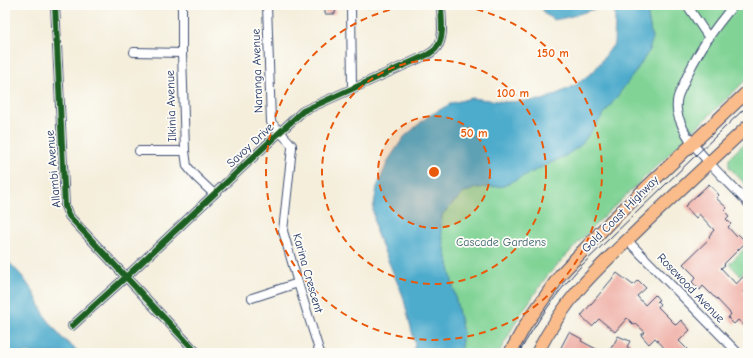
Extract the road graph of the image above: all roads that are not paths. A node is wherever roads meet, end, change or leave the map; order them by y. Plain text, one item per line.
1 (54, 5) edge
2 (182, 5) edge
3 (267, 5) edge
4 (351, 5) edge
5 (441, 5) edge
6 (687, 5) edge
7 (734, 5) edge
8 (709, 38) junction
9 (134, 52) dead end
10 (182, 53) junction
11 (352, 88) junction
12 (748, 91) edge
13 (748, 126) edge
14 (280, 132) junction
15 (692, 143) junction
16 (139, 150) dead end
17 (184, 151) junction
18 (709, 162) junction
19 (214, 194) junction
20 (748, 203) edge
21 (627, 240) junction
22 (126, 277) junction
23 (298, 283) junction
24 (252, 298) dead end
25 (72, 326) dead end
26 (197, 353) edge
27 (320, 353) edge
28 (510, 353) edge
29 (537, 353) edge
30 (738, 353) edge

1 - 22 street, Allambi Avenue
2 - 10 street, Ilkinia Avenue
3 - 14 street, Naranga Avenue
4 - 11 street
5 - 11 street, Savoy Drive
6 - 8 street
7 - 8 street
8 - 15 street
9 - 10 street
10 - 17 street, Ilkinia Avenue
11 - 14 street, Savoy Drive
12 - 15 highway, Gold Coast Highway
13 - 18 highway, Gold Coast Highway
14 - 19 street, Savoy Drive
14 - 23 street, Karina Crescent
15 - 18 street
15 - 28 highway, Gold Coast Highway
16 - 17 street
17 - 19 street, Ilkinia Avenue
18 - 20 street
18 - 21 highway, Gold Coast Highway
19 - 22 street, Savoy Drive
21 - 29 highway, Gold Coast Highway
21 - 30 street, Rosewood Avenue
22 - 25 street, Savoy Drive
22 - 26 street, Allambi Avenue
23 - 24 street
23 - 27 street, Karina Crescent

